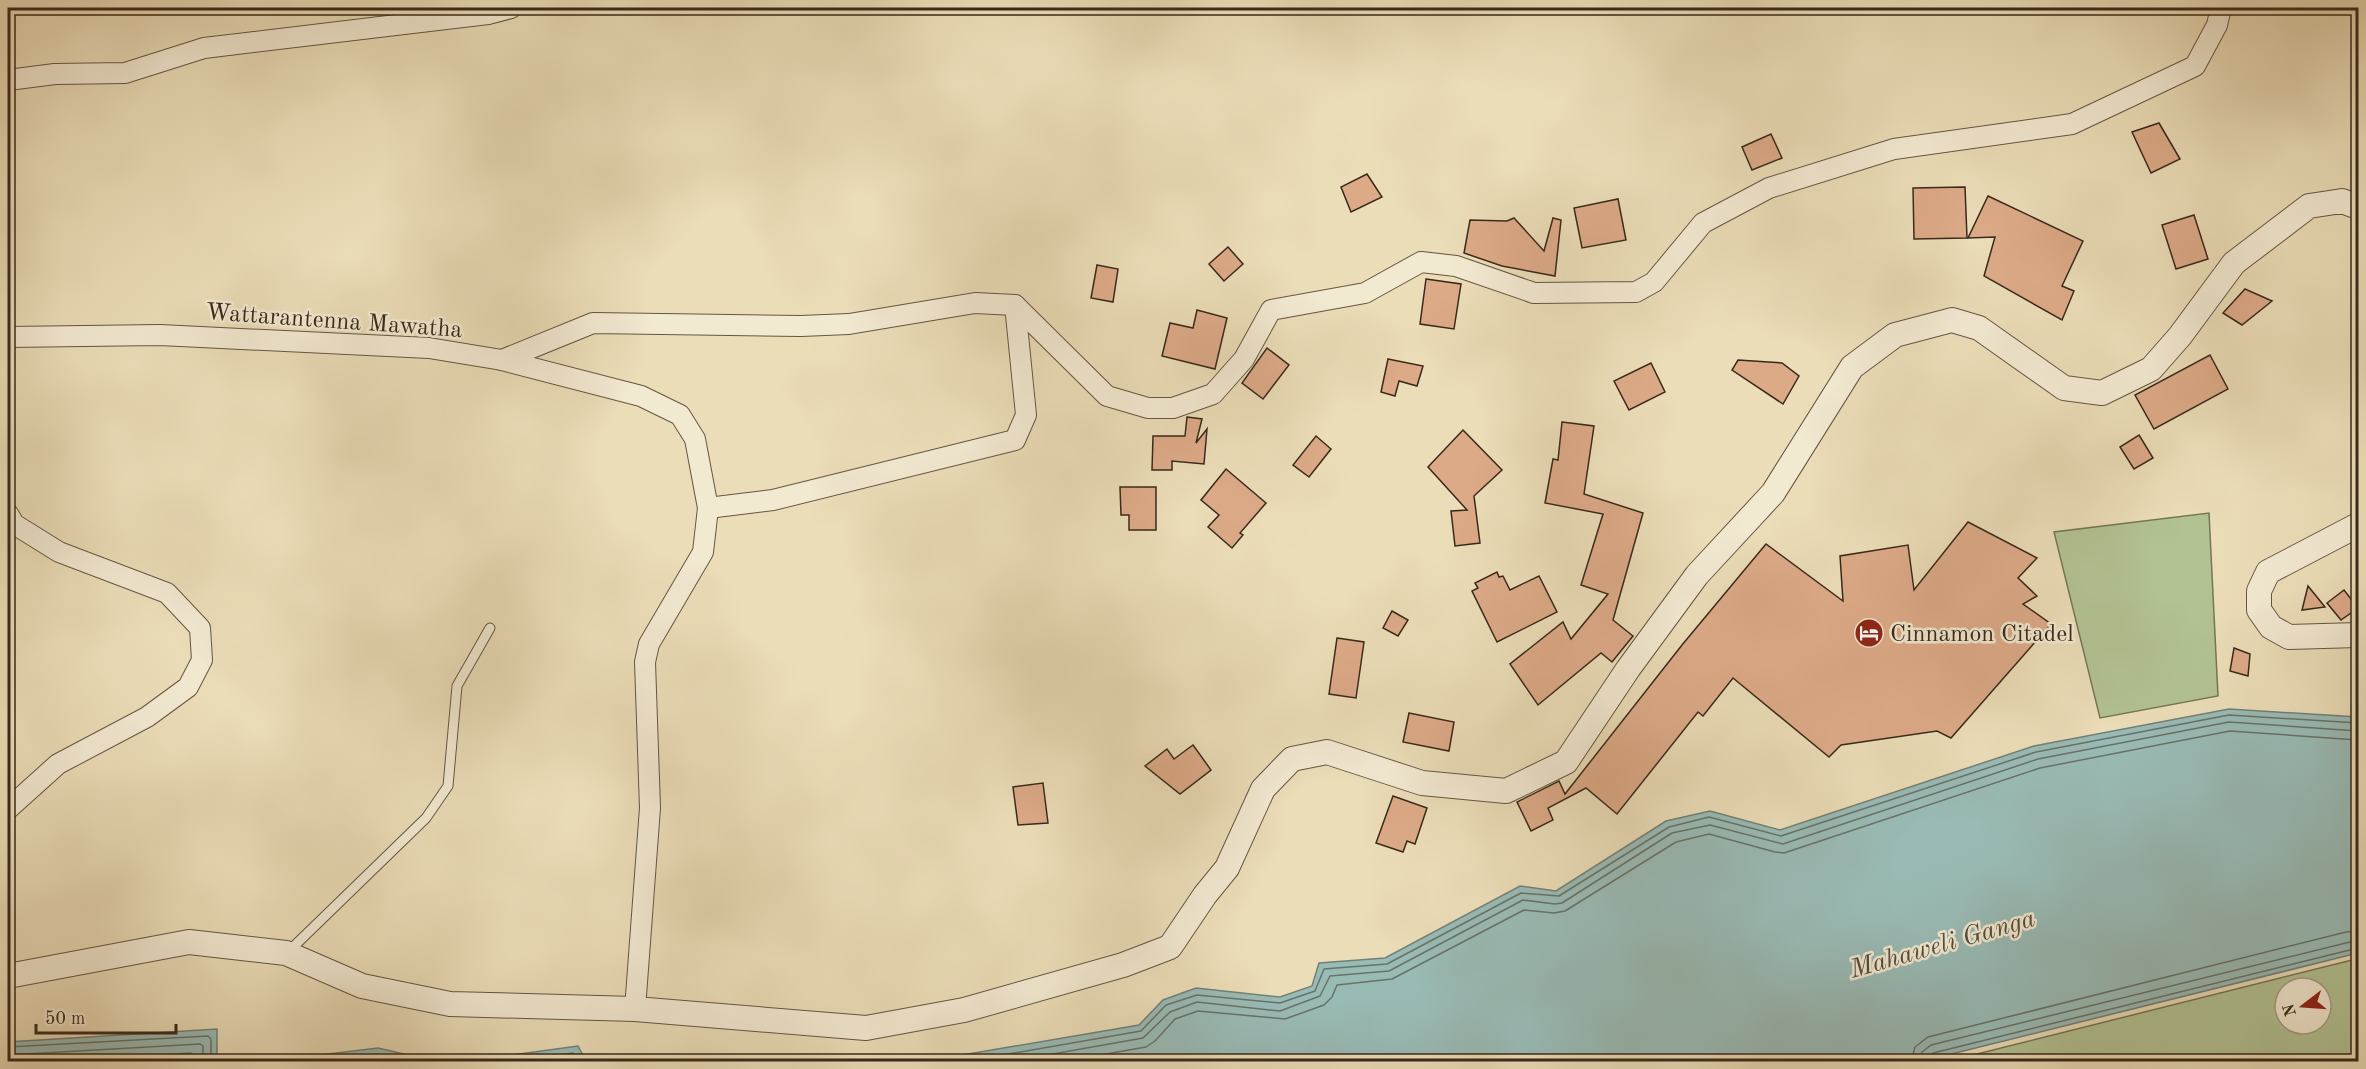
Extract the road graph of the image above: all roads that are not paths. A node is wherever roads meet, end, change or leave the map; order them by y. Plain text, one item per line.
1 (511, 8) edge
2 (2221, 8) edge
3 (8, 80) edge
4 (2358, 207) edge
5 (1015, 305) junction
6 (8, 337) edge
7 (502, 360) junction
8 (708, 508) junction
9 (8, 514) edge
10 (2358, 525) edge
11 (490, 628) dead end
12 (2358, 635) edge
13 (11, 802) edge
14 (286, 953) junction
15 (8, 976) edge
16 (635, 1009) junction

1 - 3 street
2 - 5 street
4 - 16 street
5 - 7 street
5 - 8 street
6 - 7 street, Wattarantenna Mawatha
7 - 8 street, Wattarantenna Mawatha
8 - 16 street, Wattarantenna Mawatha
9 - 13 street
10 - 12 street
11 - 14 lane
14 - 15 street
14 - 16 street

